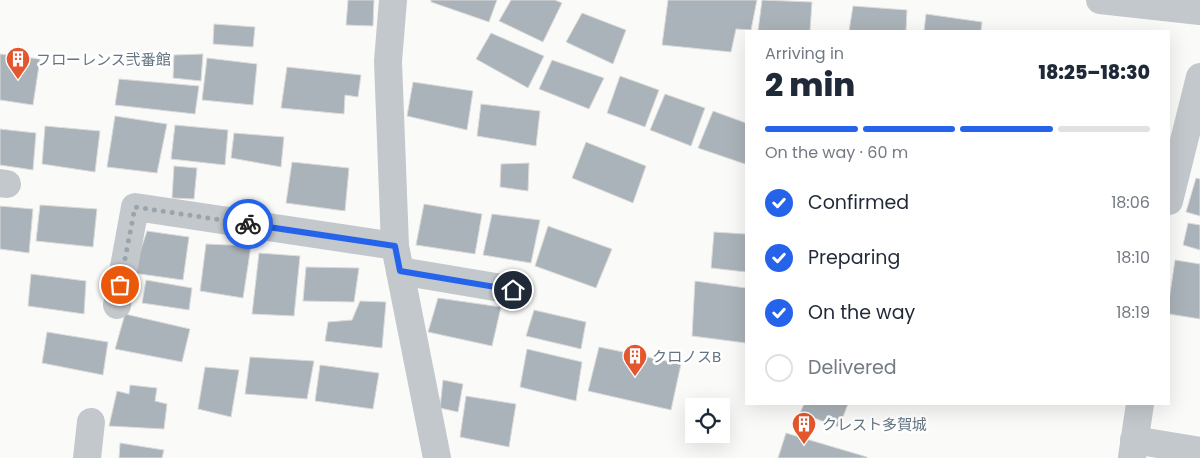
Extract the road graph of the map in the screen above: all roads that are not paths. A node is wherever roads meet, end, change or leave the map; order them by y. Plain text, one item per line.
1 (393, 0) edge
2 (1100, 0) edge
3 (1200, 11) edge
4 (1200, 77) edge
5 (1170, 197) edge
6 (397, 259) junction
7 (513, 290) dead end
8 (117, 305) dead end
9 (1140, 405) edge
10 (91, 422) dead end
11 (1133, 449) edge
12 (1200, 451) edge
13 (87, 458) edge
14 (438, 458) edge

1 - 6 street
2 - 3 street
4 - 5 street
6 - 7 street
6 - 8 street
6 - 14 street
9 - 11 street
10 - 13 street
11 - 12 street

